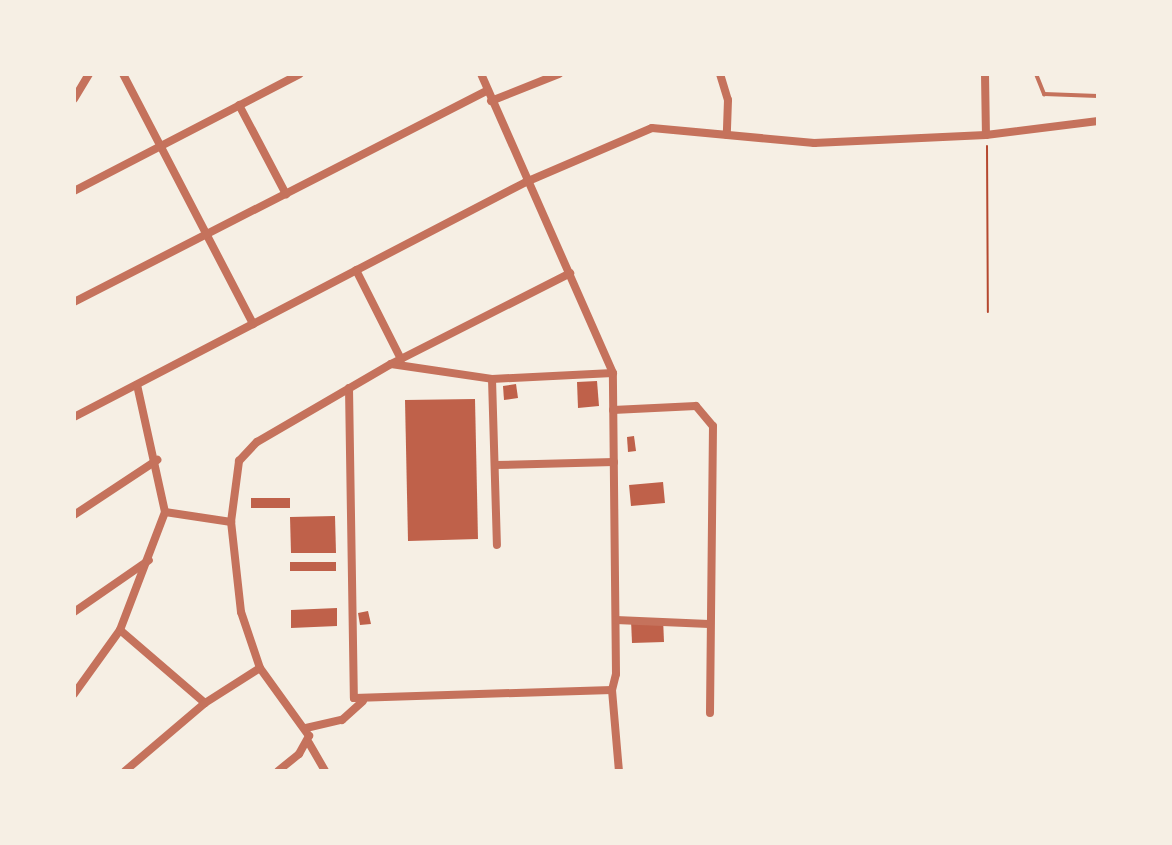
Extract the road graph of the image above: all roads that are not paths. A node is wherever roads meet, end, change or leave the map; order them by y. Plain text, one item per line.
1 (89, 74) edge
2 (123, 74) edge
3 (300, 74) edge
4 (481, 74) edge
5 (559, 74) edge
6 (720, 74) edge
7 (985, 74) edge
8 (1036, 74) edge
9 (487, 91) junction
10 (1098, 96) edge
11 (74, 99) edge
12 (491, 101) junction
13 (239, 105) junction
14 (1098, 121) edge
15 (727, 135) junction
16 (986, 135) junction
17 (160, 147) junction
18 (526, 182) junction
19 (74, 191) edge
20 (286, 194) junction
21 (206, 235) junction
22 (356, 270) junction
23 (570, 273) junction
24 (74, 302) edge
25 (253, 324) junction
26 (401, 359) junction
27 (391, 364) junction
28 (613, 373) junction
29 (492, 379) junction
30 (137, 385) junction
31 (349, 388) junction
32 (613, 410) junction
33 (74, 417) edge
34 (157, 460) junction
35 (614, 462) junction
36 (495, 465) junction
37 (165, 512) junction
38 (74, 515) edge
39 (231, 522) junction
40 (497, 545) dead end
41 (151, 558) junction
42 (74, 612) edge
43 (616, 620) junction
44 (709, 624) junction
45 (120, 630) junction
46 (260, 668) junction
47 (612, 690) junction
48 (74, 694) edge
49 (363, 701) junction
50 (205, 703) junction
51 (710, 713) dead end
52 (306, 728) junction
53 (309, 743) junction
54 (125, 771) edge
55 (278, 771) edge
56 (325, 771) edge
57 (619, 771) edge

1 - 11 street
2 - 17 street
3 - 13 street
4 - 9 street
5 - 12 street
6 - 15 street
7 - 16 street
8 - 10 lane
9 - 12 street
9 - 20 street
12 - 18 street
13 - 17 street
13 - 20 street
14 - 16 street
15 - 16 street
15 - 18 street
17 - 19 street
17 - 21 street
18 - 22 street
18 - 23 street
20 - 21 street
21 - 24 street
21 - 25 street
22 - 25 street
22 - 26 street
23 - 26 street
23 - 28 street
25 - 30 street
26 - 27 street
27 - 29 street
27 - 31 street
28 - 29 street
28 - 32 street
29 - 36 street
30 - 33 street
30 - 34 street
31 - 39 street
31 - 49 street
32 - 35 street
32 - 44 street
34 - 37 street
34 - 38 street
35 - 36 street
35 - 43 street
36 - 40 street
37 - 39 street
37 - 41 street
39 - 46 street
41 - 42 street
41 - 45 street
43 - 44 street
43 - 47 street
44 - 51 street
45 - 48 street
45 - 50 street
46 - 50 street
46 - 52 street
47 - 49 street
47 - 57 street
49 - 52 street
50 - 54 street
52 - 53 street
53 - 55 street
53 - 56 street

